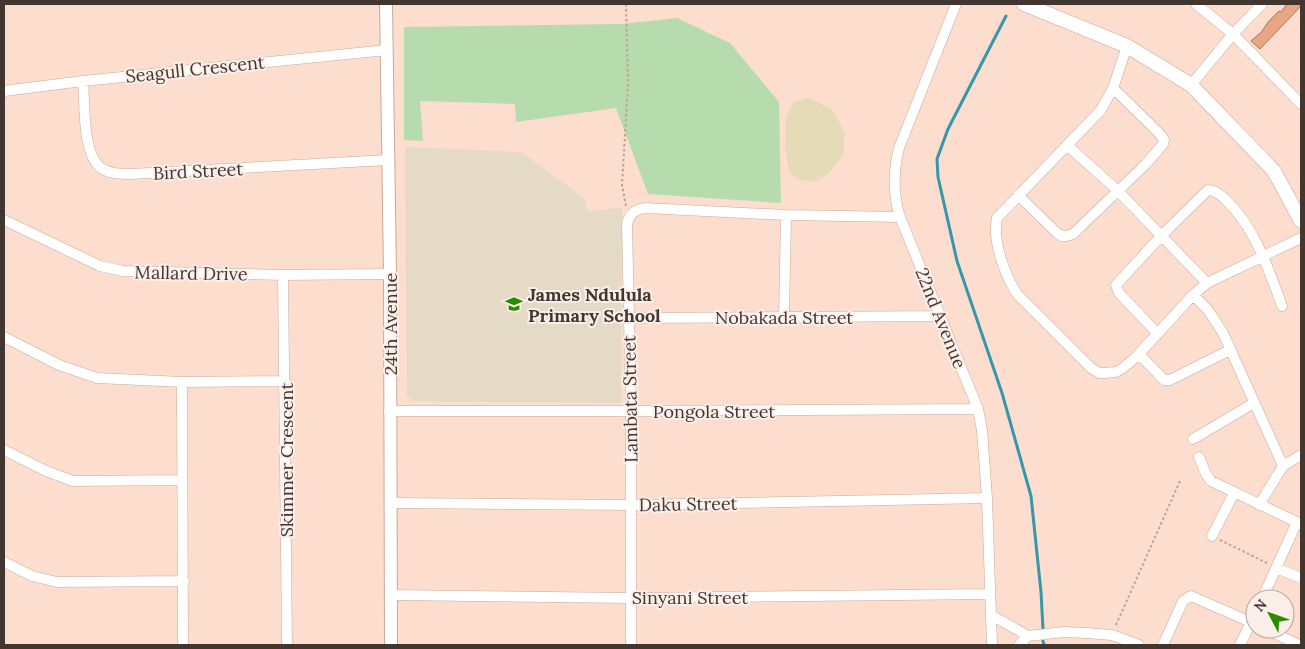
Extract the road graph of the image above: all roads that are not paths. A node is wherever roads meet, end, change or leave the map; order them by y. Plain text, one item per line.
1 (386, 4) edge
2 (956, 4) edge
3 (1024, 4) edge
4 (1196, 4) edge
5 (1262, 4) edge
6 (1233, 34) junction
7 (1127, 46) junction
8 (387, 50) junction
9 (84, 81) junction
10 (1191, 85) junction
11 (1301, 87) edge
12 (1113, 88) junction
13 (4, 91) edge
14 (1293, 96) junction
15 (1301, 104) edge
16 (1068, 146) junction
17 (388, 160) junction
18 (1118, 190) junction
19 (1018, 195) junction
20 (786, 214) junction
21 (900, 217) junction
22 (4, 220) edge
23 (1301, 221) edge
24 (1162, 235) junction
25 (1301, 238) edge
26 (1263, 256) junction
27 (390, 274) junction
28 (284, 275) junction
29 (1207, 284) junction
30 (1193, 296) junction
31 (1282, 306) dead end
32 (941, 316) junction
33 (784, 317) junction
34 (628, 318) junction
35 (1158, 334) junction
36 (4, 337) edge
37 (1230, 350) junction
38 (1139, 354) junction
39 (285, 381) junction
40 (182, 382) junction
41 (1254, 403) junction
42 (978, 409) junction
43 (390, 411) junction
44 (631, 411) junction
45 (1193, 439) dead end
46 (4, 450) edge
47 (1301, 455) edge
48 (1199, 457) dead end
49 (1283, 466) junction
50 (182, 480) junction
51 (1234, 493) junction
52 (987, 498) junction
53 (390, 503) junction
54 (632, 505) junction
55 (1259, 505) junction
56 (1299, 523) edge
57 (1212, 536) road end
58 (4, 562) edge
59 (1276, 568) junction
60 (1301, 578) edge
61 (184, 581) junction
62 (1267, 589) edge
63 (990, 594) junction
64 (391, 595) junction
65 (631, 598) junction
66 (991, 615) junction
67 (1245, 617) edge
68 (1028, 636) junction
69 (1287, 639) edge
70 (183, 645) edge
71 (287, 645) edge
72 (391, 645) edge
73 (631, 645) edge
74 (992, 645) edge
75 (1019, 645) edge
76 (1139, 645) edge
77 (1162, 645) edge
78 (1299, 645) edge

1 - 8 street, 24th Avenue
2 - 21 street, 22nd Avenue
3 - 7 main road
4 - 6 street
5 - 6 street
6 - 10 street
6 - 14 street
7 - 10 main road
7 - 12 street
8 - 9 street, Seagull Crescent
8 - 17 street, 24th Avenue
9 - 13 street, Seagull Crescent
9 - 17 street, Bird Street
10 - 23 main road
11 - 14 street
12 - 16 street
12 - 18 street
14 - 15 street
16 - 18 street
16 - 19 street
17 - 27 street, 24th Avenue
18 - 19 street
18 - 24 street
19 - 38 street
20 - 21 street
20 - 33 street
20 - 34 street, Lambata Street
21 - 32 street, 22nd Avenue
22 - 28 street, Mallard Drive
24 - 26 street
24 - 29 street
24 - 35 street
25 - 26 street
26 - 29 street
26 - 31 street
27 - 28 street, Mallard Drive
27 - 43 street, 24th Avenue
28 - 39 street, Skimmer Crescent
29 - 30 street
30 - 35 street
30 - 37 street
32 - 33 street, Nobakada Street
32 - 42 street, 22nd Avenue
33 - 34 street, Nobakada Street
34 - 44 street, Lambata Street
35 - 38 street
36 - 40 street
37 - 38 street
37 - 41 street
39 - 40 street
39 - 71 street, Skimmer Crescent
40 - 50 street
41 - 45 street
41 - 49 street
42 - 44 street, Pongola Street
42 - 52 street, 22nd Avenue
43 - 44 street, Pongola Street
43 - 53 street, 24th Avenue
44 - 54 street, Lambata Street
46 - 50 street
47 - 49 street
48 - 51 street
49 - 55 street
50 - 61 street
51 - 55 street
51 - 57 street
52 - 54 street, Daku Street
52 - 63 street, 22nd Avenue
53 - 54 street, Daku Street
53 - 64 street, 24th Avenue
54 - 65 street, Lambata Street
55 - 56 street
56 - 59 street
58 - 61 street
59 - 60 street
59 - 62 street
61 - 70 street
63 - 65 street, Sinyani Street
63 - 66 street, 22nd Avenue
64 - 65 street, Sinyani Street
64 - 72 street, 24th Avenue
65 - 73 street, Lambata Street
66 - 68 street
66 - 74 street, 22nd Avenue
67 - 77 street
68 - 75 street
68 - 76 street
69 - 78 street

